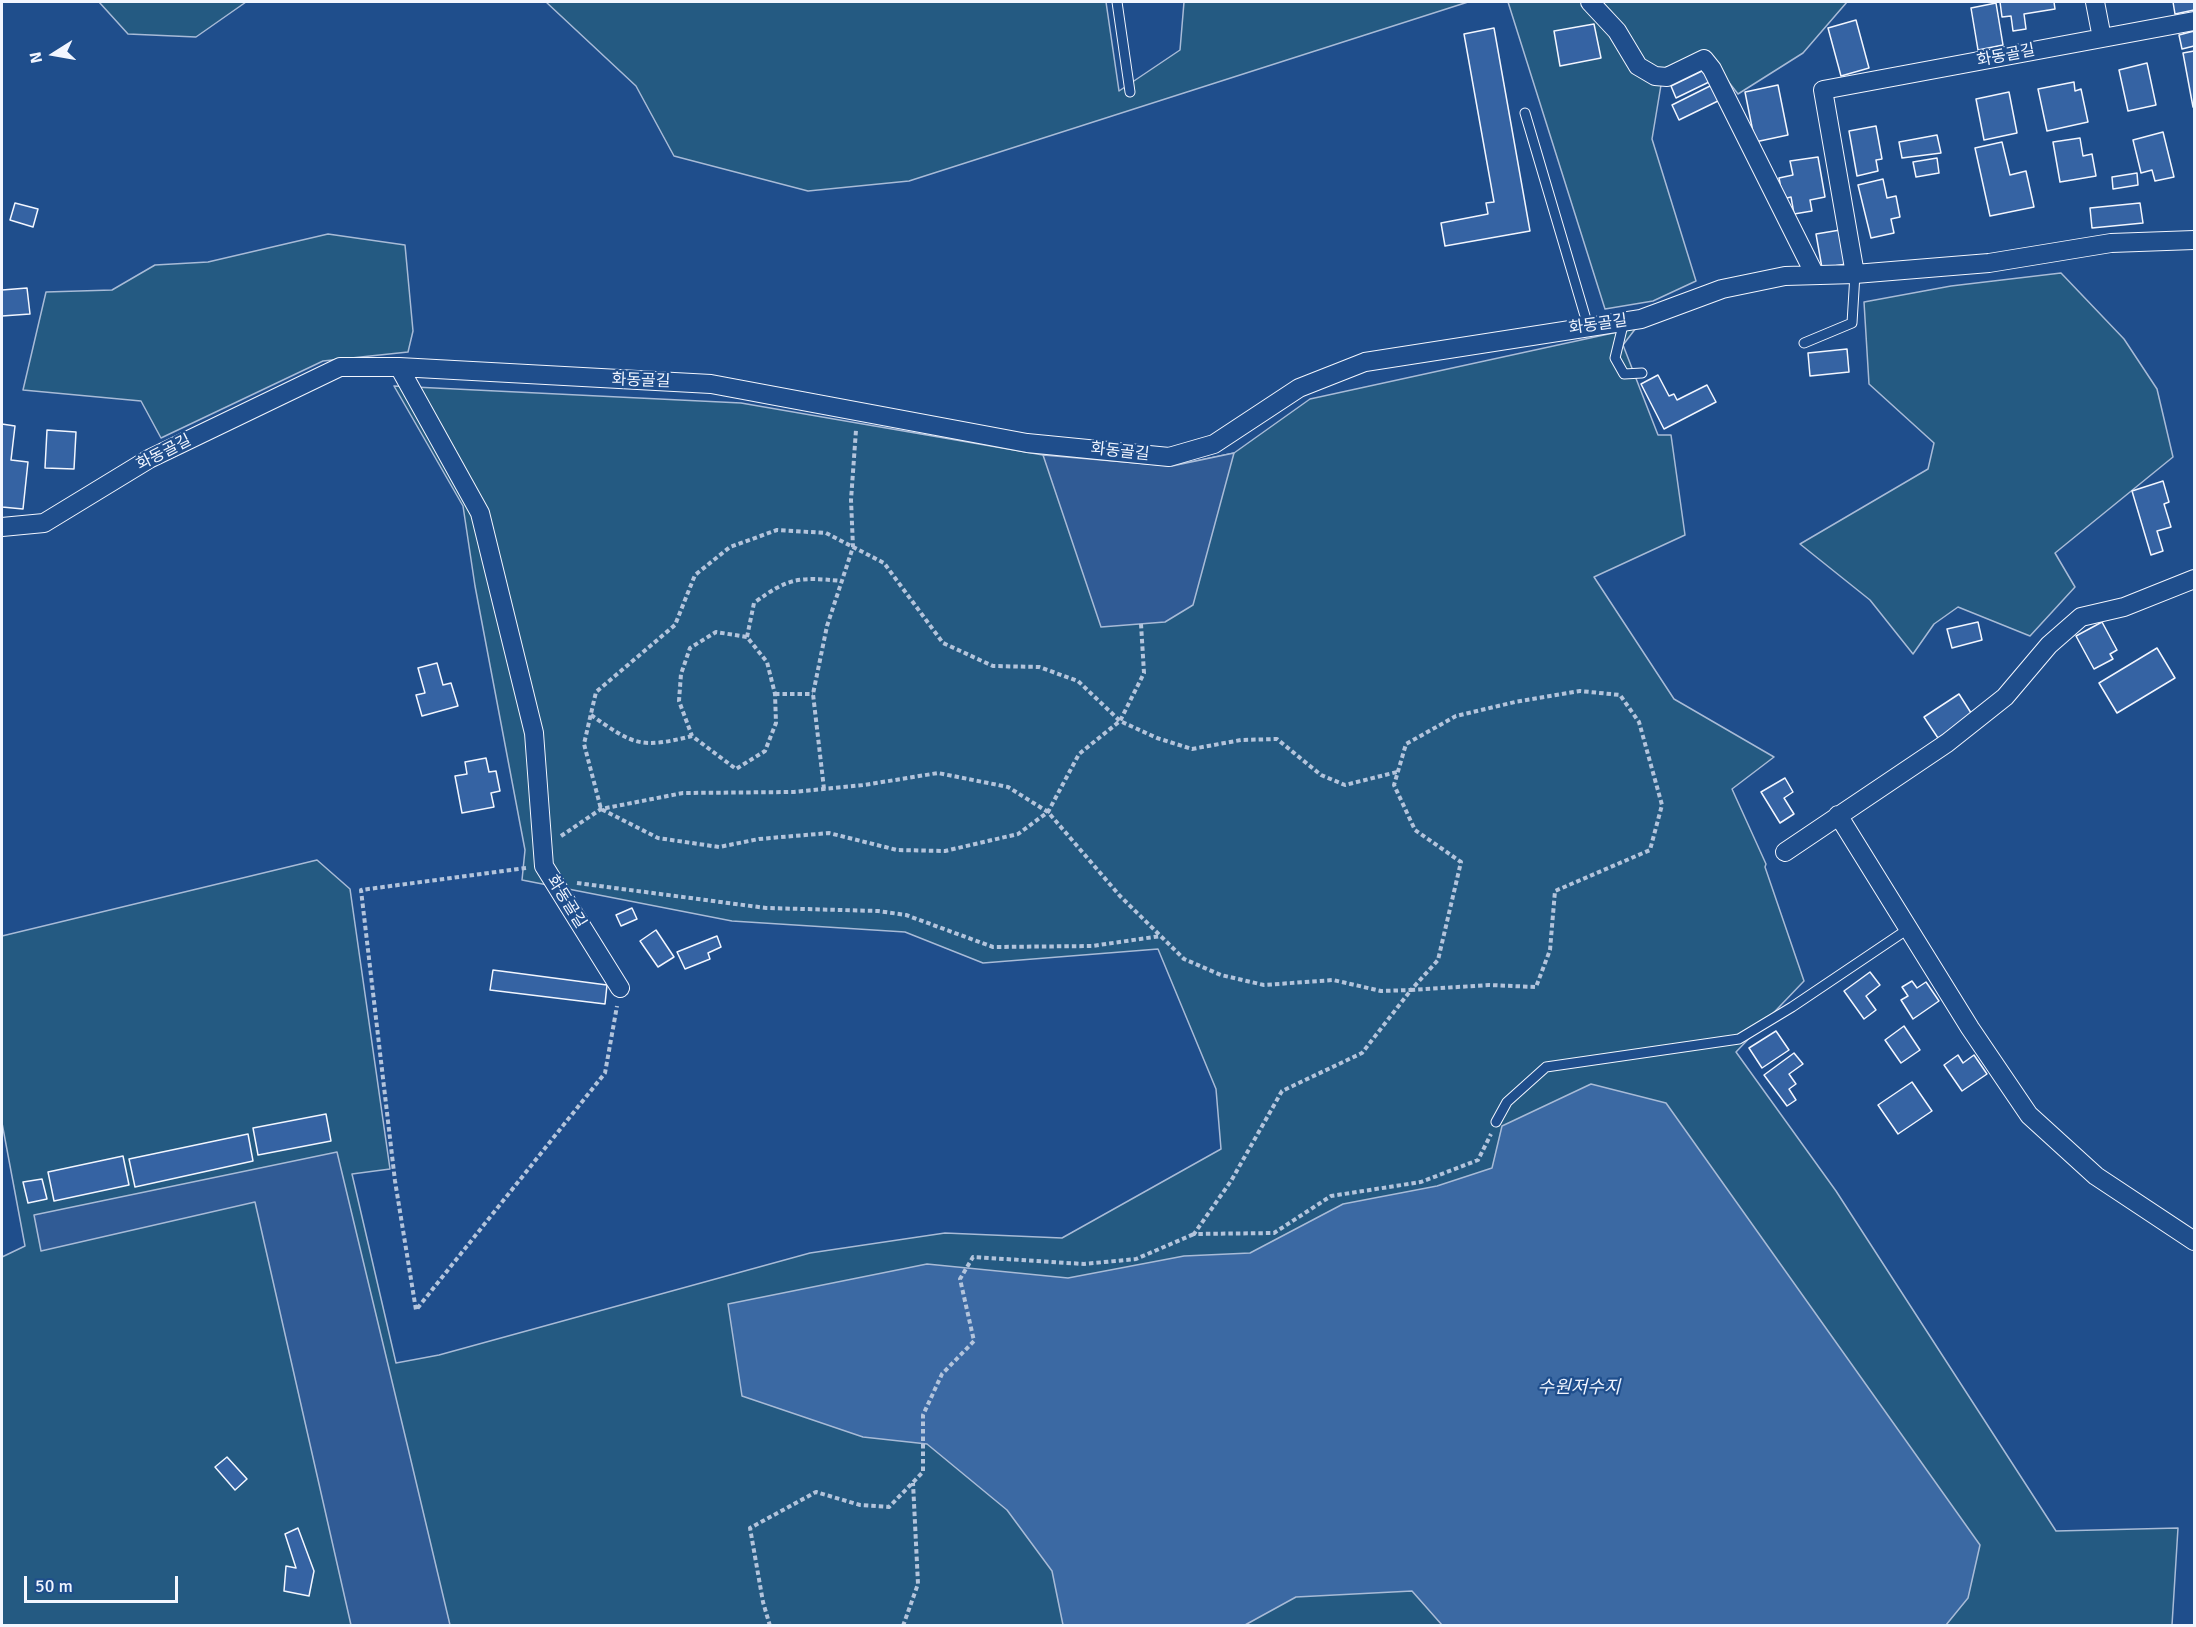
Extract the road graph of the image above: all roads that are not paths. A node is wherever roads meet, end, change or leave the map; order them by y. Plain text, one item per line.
1 (1117, 2) edge
2 (1590, 2) edge
3 (2095, 2) edge
4 (2194, 21) edge
5 (2102, 38) junction
6 (1130, 92) dead end
7 (1525, 113) dead end
8 (2194, 240) edge
9 (1854, 274) junction
10 (1815, 275) junction
11 (1624, 321) junction
12 (1588, 326) junction
13 (1804, 343) dead end
14 (399, 368) junction
15 (1642, 373) dead end
16 (2, 527) edge
17 (2194, 579) edge
18 (1838, 815) junction
19 (1785, 852) dead end
20 (1908, 929) junction
21 (620, 988) road end
22 (1496, 1122) road end
23 (2194, 1242) edge

1 - 6 lane
2 - 10 street
3 - 5 street
4 - 5 street, 화동골길
5 - 9 street, 화동골길
7 - 12 lane
8 - 9 street, 화동골길
9 - 10 street, 화동골길
9 - 13 lane
10 - 11 street, 화동골길
11 - 12 street, 화동골길
11 - 15 lane
12 - 14 street, 화동골길
14 - 16 street, 화동골길
14 - 21 street, 화동골길
17 - 18 street
18 - 19 street
18 - 20 street
20 - 22 lane
20 - 23 street

